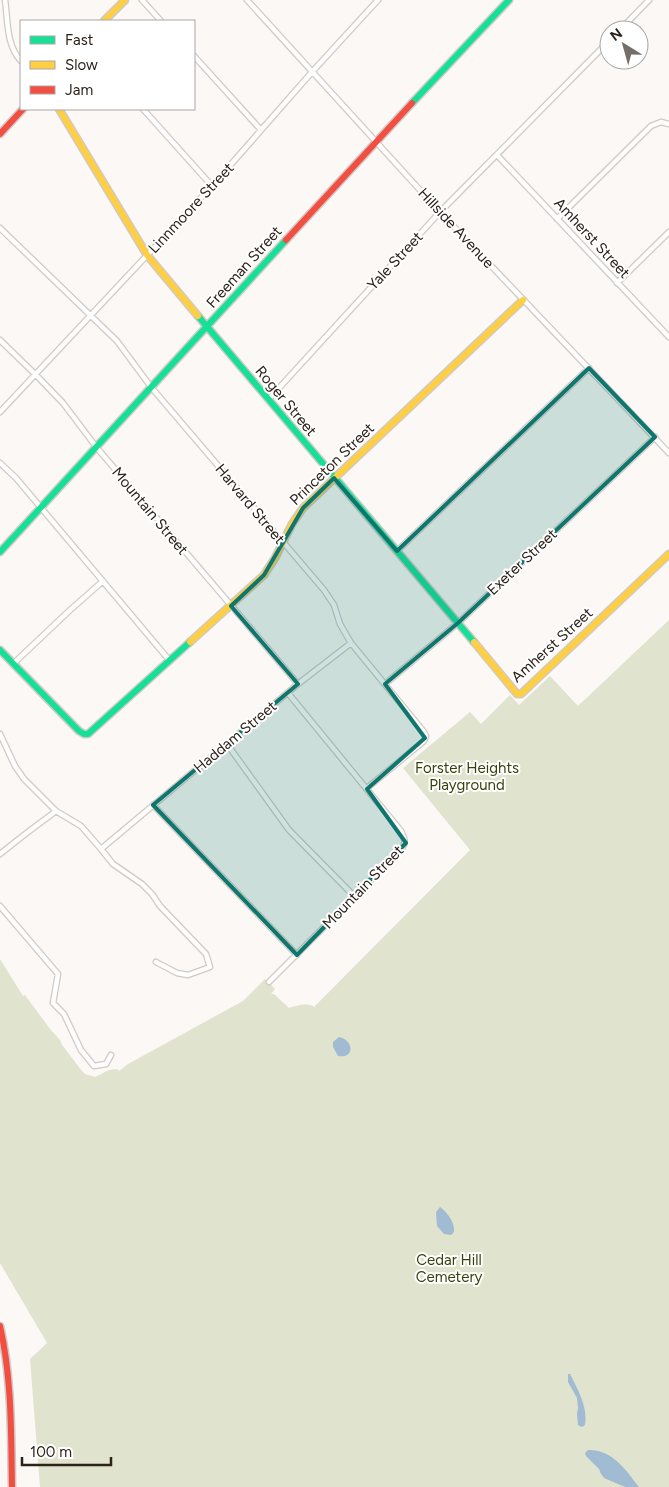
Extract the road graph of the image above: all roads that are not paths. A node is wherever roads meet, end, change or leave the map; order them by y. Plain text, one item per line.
1 (5, 0) edge
2 (124, 0) edge
3 (142, 0) edge
4 (247, 0) edge
5 (378, 0) edge
6 (509, 0) edge
7 (649, 0) edge
8 (105, 20) edge
9 (160, 20) edge
10 (630, 20) edge
11 (599, 51) edge
12 (195, 57) edge
13 (20, 60) edge
14 (312, 72) junction
15 (22, 110) edge
16 (59, 110) edge
17 (143, 110) edge
18 (669, 124) edge
19 (261, 130) junction
20 (0, 134) edge
21 (376, 141) junction
22 (497, 156) junction
23 (212, 186) junction
24 (440, 212) junction
25 (557, 219) junction
26 (0, 228) edge
27 (669, 232) edge
28 (147, 255) junction
29 (617, 283) junction
30 (523, 300) junction
31 (91, 317) junction
32 (207, 326) junction
33 (669, 337) edge
34 (0, 340) edge
35 (589, 368) junction
36 (36, 374) junction
37 (150, 387) junction
38 (268, 400) junction
39 (0, 412) edge
40 (655, 437) junction
41 (97, 448) junction
42 (669, 452) edge
43 (0, 463) edge
44 (334, 478) junction
45 (40, 508) junction
46 (283, 542) junction
47 (397, 551) junction
48 (0, 552) edge
49 (669, 554) edge
50 (103, 581) junction
51 (231, 606) junction
52 (458, 623) junction
53 (350, 643) junction
54 (0, 650) edge
55 (170, 661) junction
56 (13, 664) junction
57 (298, 684) junction
58 (385, 684) junction
59 (288, 692) junction
60 (517, 694) joint
61 (0, 734) edge
62 (227, 744) junction
63 (367, 788) junction
64 (153, 805) junction
65 (56, 811) junction
66 (101, 849) junction
67 (0, 854) edge
68 (355, 897) junction
69 (0, 906) edge
70 (297, 955) junction
71 (156, 962) dead end
72 (269, 982) dead end
73 (110, 1055) dead end
74 (0, 1328) edge
75 (12, 1487) edge

1 - 13 street
2 - 8 street
3 - 9 street
4 - 14 street, Hillside Avenue
5 - 14 street, Linnmoore Street
6 - 21 street, Freeman Street
7 - 10 street
11 - 22 street, Yale Street
12 - 19 street
14 - 19 street, Linnmoore Street
14 - 21 street, Hillside Avenue
15 - 20 street
16 - 28 street, Roger Street
17 - 23 street
18 - 25 street
19 - 23 street, Linnmoore Street
21 - 24 street, Hillside Avenue
21 - 32 street, Freeman Street
22 - 24 street, Yale Street
22 - 25 street, Amherst Street
23 - 28 street, Linnmoore Street
24 - 30 street, Hillside Avenue
24 - 38 street, Yale Street
25 - 29 street, Amherst Street
26 - 31 street, Harvard Street
27 - 29 street
28 - 31 street, Linnmoore Street
28 - 32 street, Roger Street
29 - 33 street, Amherst Street
30 - 35 street, Hillside Avenue
30 - 44 street, Princeton Street
31 - 36 street, Linnmoore Street
31 - 37 street, Harvard Street
32 - 37 street, Freeman Street
32 - 38 street, Roger Street
34 - 36 street, Mountain Street
35 - 40 street, Hillside Avenue
35 - 47 street
36 - 39 street, Linnmoore Street
36 - 41 street, Mountain Street
37 - 41 street, Freeman Street
37 - 46 street, Harvard Street
38 - 44 street, Roger Street
40 - 42 street, Hillside Avenue
40 - 52 street, Exeter Street
41 - 45 street, Freeman Street
41 - 51 street, Mountain Street
43 - 45 street
44 - 46 street, Princeton Street
44 - 47 street, Roger Street
45 - 48 street, Freeman Street
45 - 50 street
46 - 51 street, Princeton Street
46 - 53 street, Harvard Street
47 - 52 street, Roger Street
49 - 60 street, Amherst Street
50 - 55 street
50 - 56 street
51 - 55 street, Princeton Street
51 - 57 street, Mountain Street
52 - 58 street, Exeter Street
52 - 60 street, Roger Street
53 - 57 street, Haddam Street
53 - 58 street, Harvard Street
54 - 56 street
55 - 56 street, Princeton Street
57 - 59 street, Haddam Street
58 - 63 street, Harvard Street
59 - 62 street, Haddam Street
59 - 63 street, Mountain Street
61 - 65 street
62 - 64 street, Haddam Street
62 - 68 street
63 - 68 street, Mountain Street
64 - 66 street, Haddam Street
64 - 70 street
65 - 66 street
65 - 67 street
66 - 71 street
68 - 70 street, Mountain Street
69 - 73 street
70 - 72 street, Mountain Street
74 - 75 street

